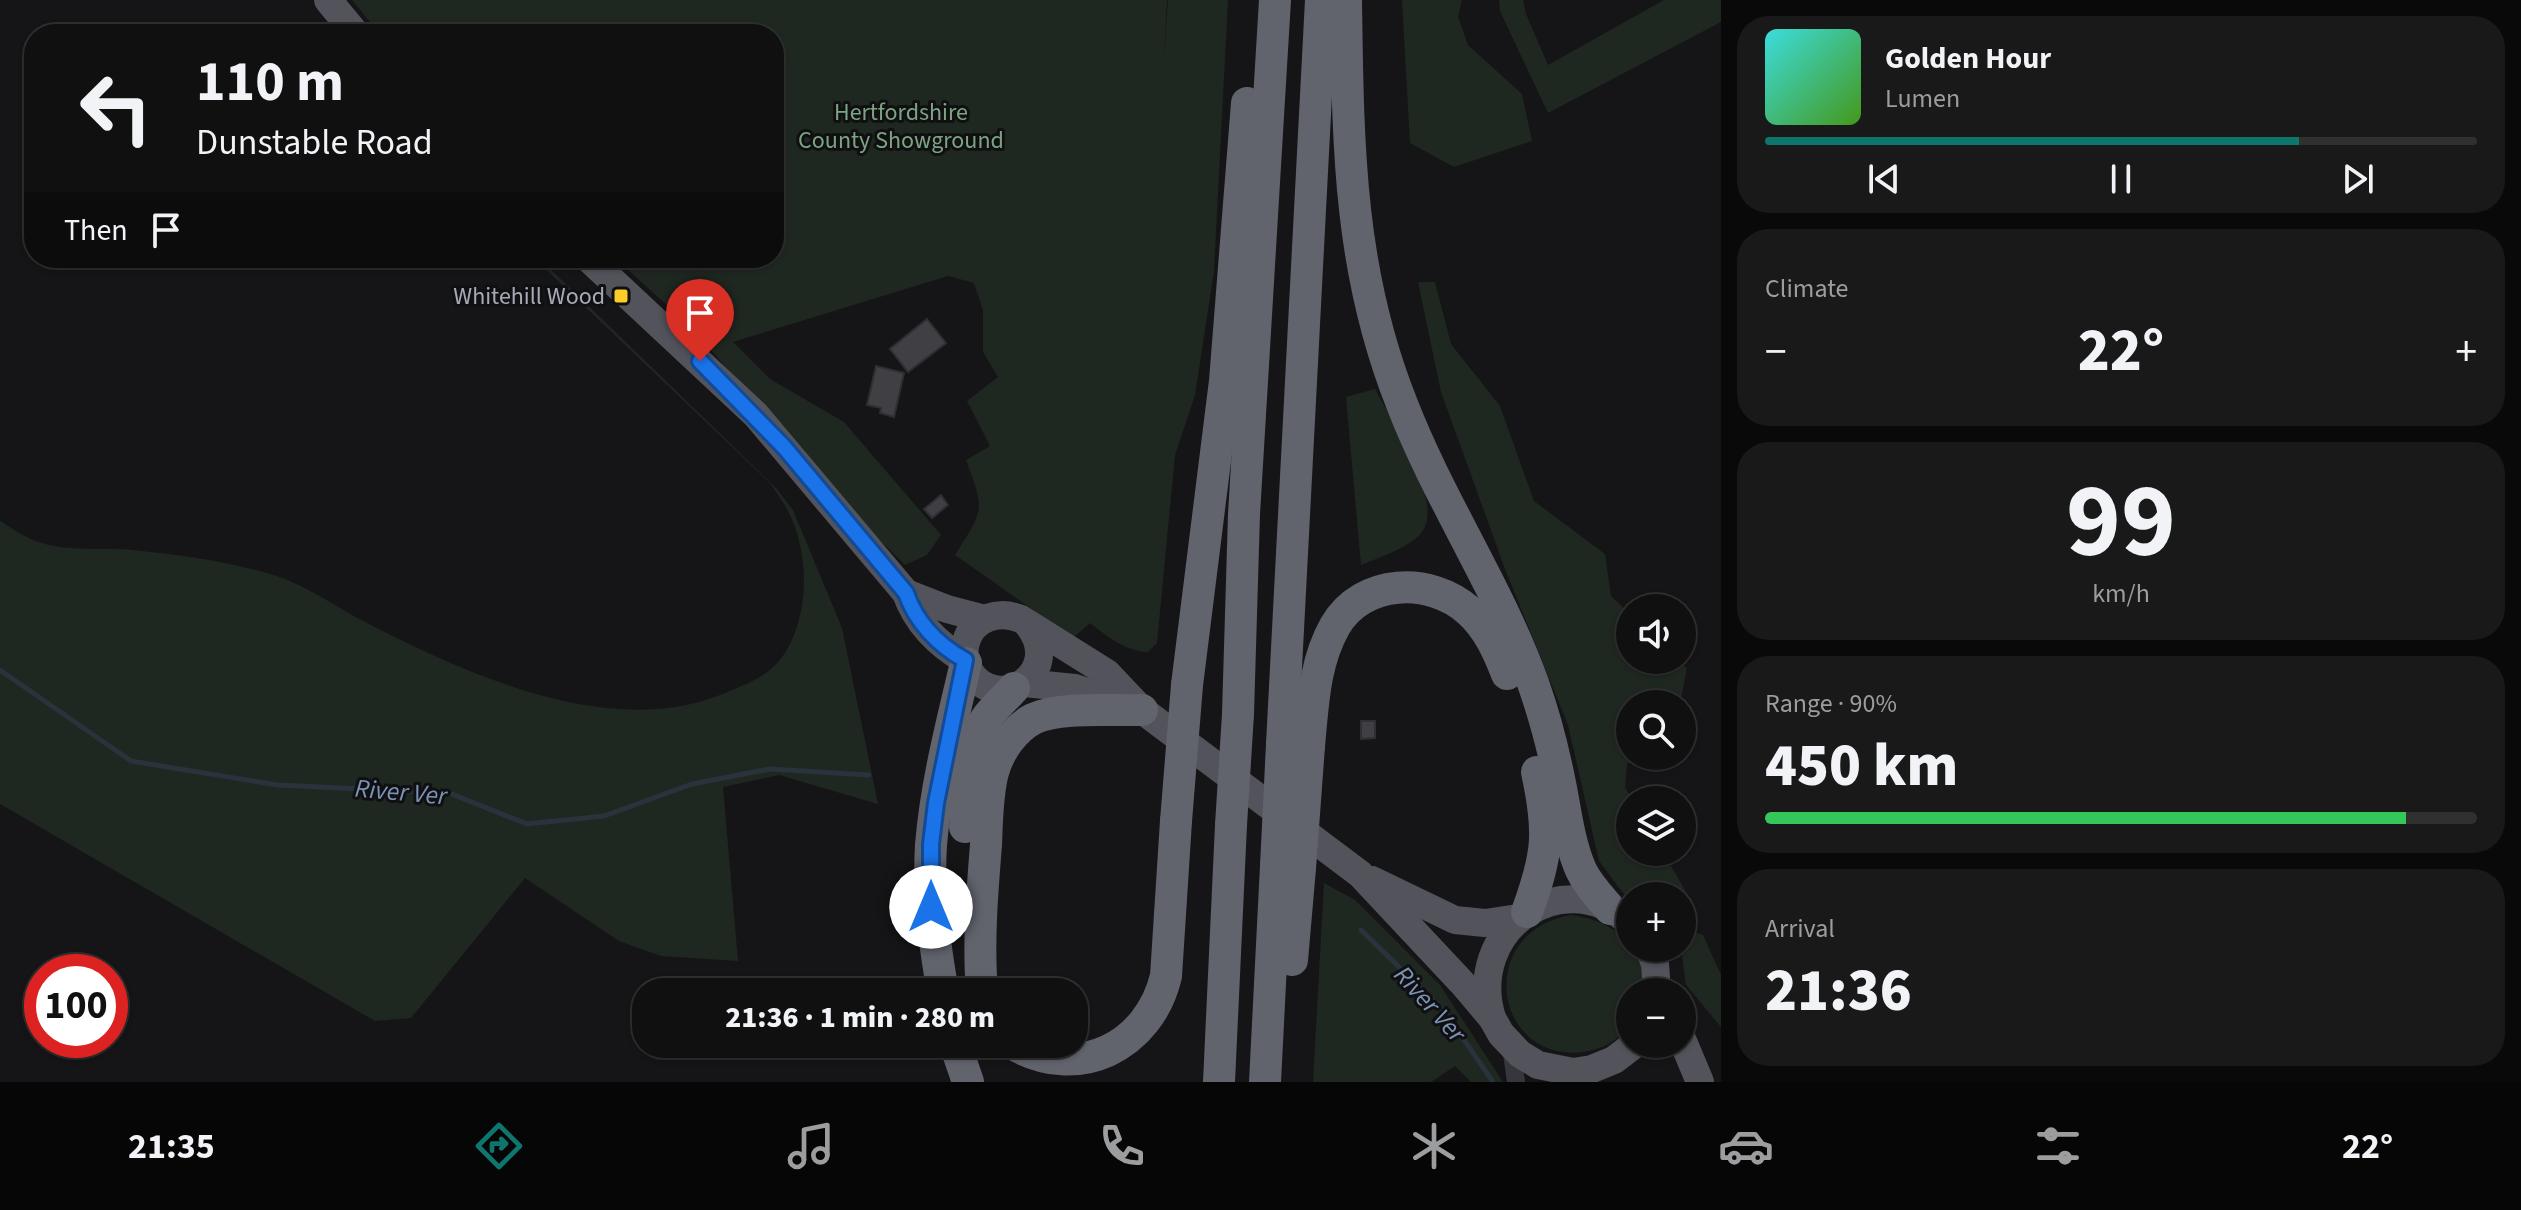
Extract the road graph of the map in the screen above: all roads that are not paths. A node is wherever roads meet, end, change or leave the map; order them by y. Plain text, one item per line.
1 (328, 0) edge
2 (1256, 0) edge
3 (1275, 0) edge
4 (1321, 0) edge
5 (1346, 0) edge
6 (348, 24) edge
7 (599, 268) edge
8 (906, 593) junction
9 (985, 619) junction
10 (1029, 626) junction
11 (966, 661) junction
12 (1019, 685) junction
13 (1142, 710) junction
14 (1296, 745) junction
15 (1288, 867) junction
16 (1360, 874) junction
17 (1616, 912) edge
18 (1616, 914) edge
19 (1523, 915) junction
20 (941, 978) edge
21 (968, 978) edge
22 (982, 978) edge
23 (1492, 1018) junction
24 (1511, 1046) junction
25 (1088, 1057) edge
26 (960, 1058) edge
27 (1044, 1058) edge
28 (1085, 1058) edge
29 (1617, 1058) edge
30 (1690, 1058) edge
31 (1574, 1074) edge
32 (968, 1082) edge
33 (1219, 1082) edge
34 (1265, 1082) edge
35 (1282, 1082) edge
36 (1516, 1082) edge
37 (1619, 1082) edge
38 (1700, 1082) edge

1 - 6 main road
2 - 25 highway, bridge
3 - 33 highway, bridge
4 - 14 highway
5 - 17 highway
7 - 8 main road
8 - 9 main road
8 - 11 main road
9 - 10 main road
9 - 11 main road
10 - 12 main road
10 - 13 main road
11 - 12 main road
11 - 20 highway
12 - 13 main road
12 - 21 highway
13 - 16 main road
13 - 22 highway
14 - 15 highway, bridge
14 - 19 highway
15 - 34 highway
15 - 35 highway
16 - 19 main road
16 - 23 main road
18 - 19 main road
19 - 23 main road
23 - 24 main road
24 - 31 main road
24 - 36 street
26 - 32 highway
27 - 28 highway, bridge
29 - 31 main road
30 - 38 main road
31 - 37 main road

